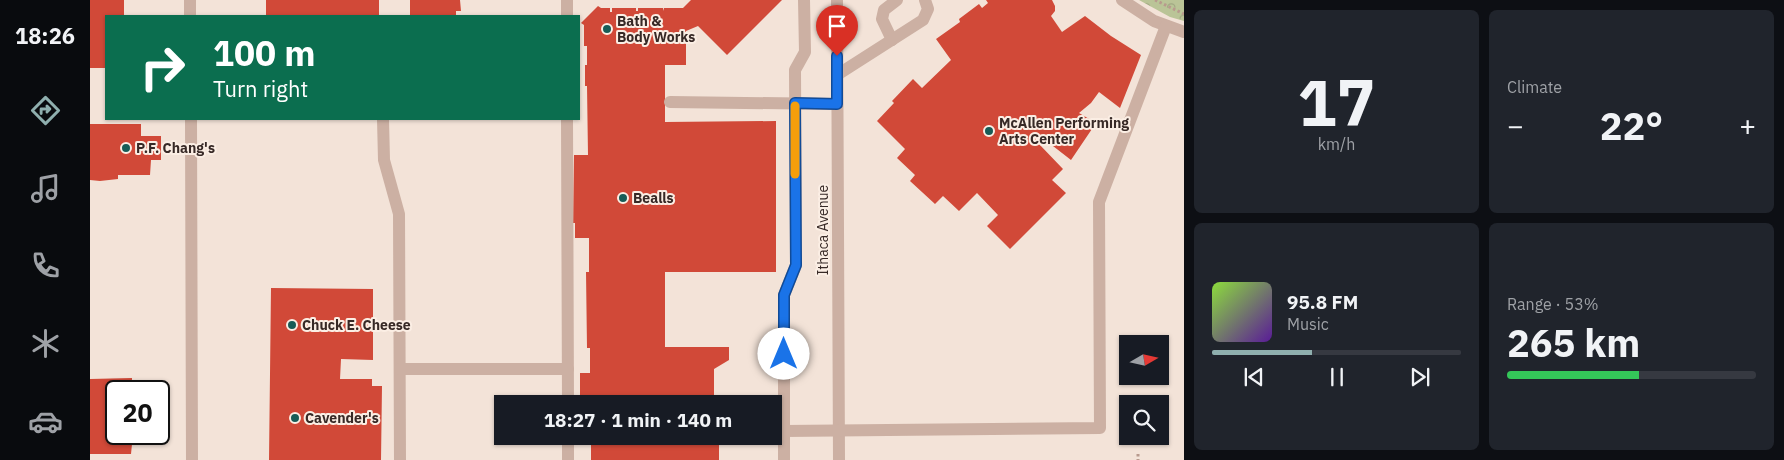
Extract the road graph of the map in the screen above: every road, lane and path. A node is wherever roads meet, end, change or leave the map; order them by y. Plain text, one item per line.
1 (190, 0) edge
2 (567, 0) edge
3 (804, 0) edge
4 (837, 0) edge
5 (898, 0) edge
6 (925, 0) edge
7 (1122, 0) edge
8 (1155, 0) edge
9 (1184, 14) edge
10 (190, 15) edge
11 (567, 15) edge
12 (1166, 26) junction
13 (1184, 32) edge
14 (892, 40) junction
15 (837, 75) junction
16 (670, 102) dead end
17 (795, 103) junction
18 (837, 104) junction
19 (191, 120) edge
20 (383, 120) edge
21 (567, 120) edge
22 (400, 369) junction
23 (568, 369) junction
24 (568, 395) edge
25 (784, 431) junction
26 (839, 431) junction
27 (568, 445) edge
28 (1138, 454) dead end
29 (192, 460) edge
30 (400, 460) edge
31 (568, 460) edge
32 (784, 460) edge
33 (839, 460) edge
34 (1138, 460) edge

1 - 10 street
2 - 11 street
3 - 17 street
4 - 15 street, Ithaca Avenue
5 - 14 street
6 - 14 street
7 - 12 street
8 - 9 path
12 - 13 street
12 - 26 street
14 - 15 street
15 - 18 street, Ithaca Avenue
16 - 17 street
17 - 18 street
17 - 25 street
18 - 26 street, Ithaca Avenue
19 - 29 street
20 - 22 street
21 - 23 street
22 - 23 street
22 - 30 street
23 - 24 street
25 - 26 street
25 - 32 street
26 - 33 street, Ithaca Avenue
27 - 31 street
28 - 34 path

